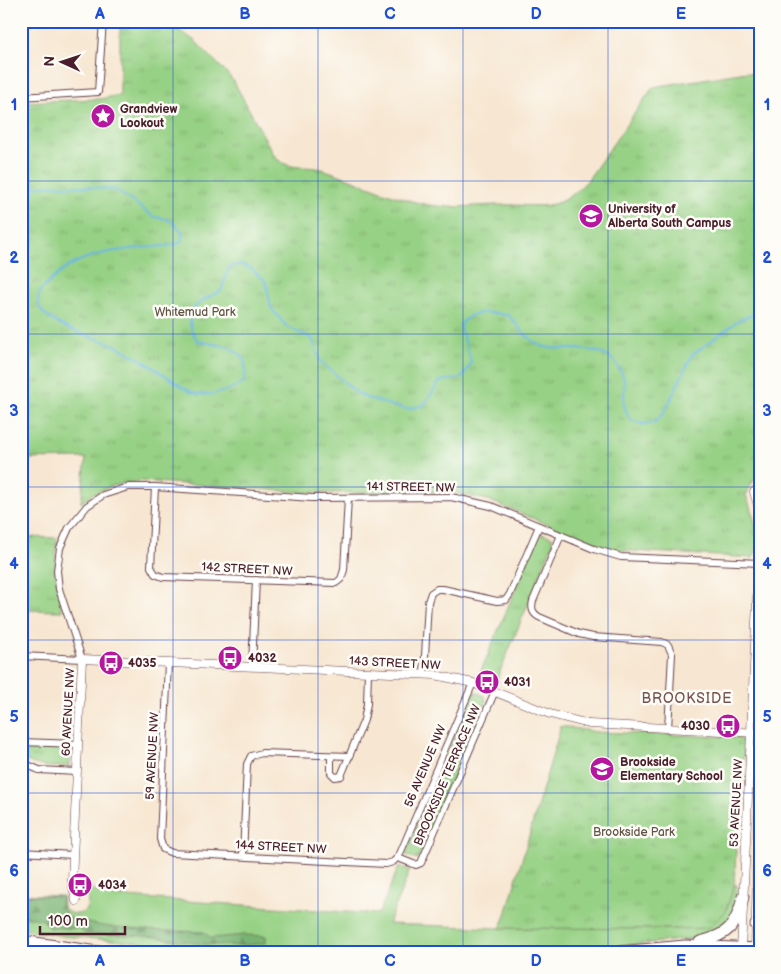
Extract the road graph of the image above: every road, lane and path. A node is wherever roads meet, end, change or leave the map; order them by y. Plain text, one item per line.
1 (103, 21) edge
2 (21, 97) edge
3 (155, 487) junction
4 (760, 487) edge
5 (348, 498) junction
6 (87, 506) joint
7 (760, 512) edge
8 (539, 526) junction
9 (561, 535) junction
10 (760, 535) edge
11 (759, 563) edge
12 (256, 580) junction
13 (757, 647) edge
14 (21, 656) edge
15 (82, 659) junction
16 (168, 663) junction
17 (252, 666) junction
18 (368, 672) junction
19 (424, 674) junction
20 (472, 682) junction
21 (494, 691) junction
22 (668, 729) junction
23 (750, 732) junction
24 (760, 733) edge
25 (21, 742) edge
26 (78, 744) junction
27 (760, 753) edge
28 (331, 756) junction
29 (350, 756) junction
30 (21, 762) edge
31 (77, 772) junction
32 (163, 849) joint
33 (21, 852) edge
34 (73, 855) junction
35 (243, 856) junction
36 (398, 858) junction
37 (743, 897) junction
38 (76, 901) dead end
39 (758, 927) edge
40 (21, 941) edge
41 (685, 946) junction
42 (741, 950) edge
43 (756, 950) edge
44 (105, 953) edge
45 (608, 953) edge

1 - 2 street
3 - 5 street, 141 STREET NW
3 - 6 street, 141 STREET NW
3 - 12 street, 142 STREET NW
4 - 7 street
5 - 8 street, 141 STREET NW
5 - 12 street, 142 STREET NW
6 - 15 street, 60 AVENUE NW
8 - 9 street, 141 STREET NW
8 - 19 street
9 - 11 street, 141 STREET NW
9 - 22 street
10 - 11 street, 53 AVENUE NW
11 - 13 street, 53 AVENUE NW
12 - 17 street
13 - 23 street, 53 AVENUE NW
14 - 15 street, 143 STREET NW
15 - 16 street, 143 STREET NW
15 - 26 street, 60 AVENUE NW
16 - 17 street, 143 STREET NW
16 - 32 street, 59 AVENUE NW
17 - 18 street, 143 STREET NW
18 - 19 street, 143 STREET NW
18 - 29 street
19 - 20 street, 143 STREET NW
20 - 21 street, 143 STREET NW
20 - 36 street, 56 AVENUE NW
21 - 22 street, 143 STREET NW
21 - 36 street, BROOKSIDE TERRACE NW
22 - 23 street, 143 STREET NW
23 - 24 street, 143 STREET NW
23 - 37 street, 53 AVENUE NW
25 - 26 street
26 - 31 street, 60 AVENUE NW
27 - 39 street, 53 AVENUE NW
28 - 29 street
28 - 29 street
28 - 35 street
30 - 31 street
31 - 34 street, 60 AVENUE NW
32 - 35 street, 144 STREET NW
33 - 34 street
34 - 38 street, 60 AVENUE NW
35 - 36 street, 144 STREET NW
37 - 41 highway
37 - 42 street, 53 AVENUE NW
39 - 43 street, 53 AVENUE NW
40 - 44 highway
41 - 42 highway
41 - 45 highway
42 - 43 highway

